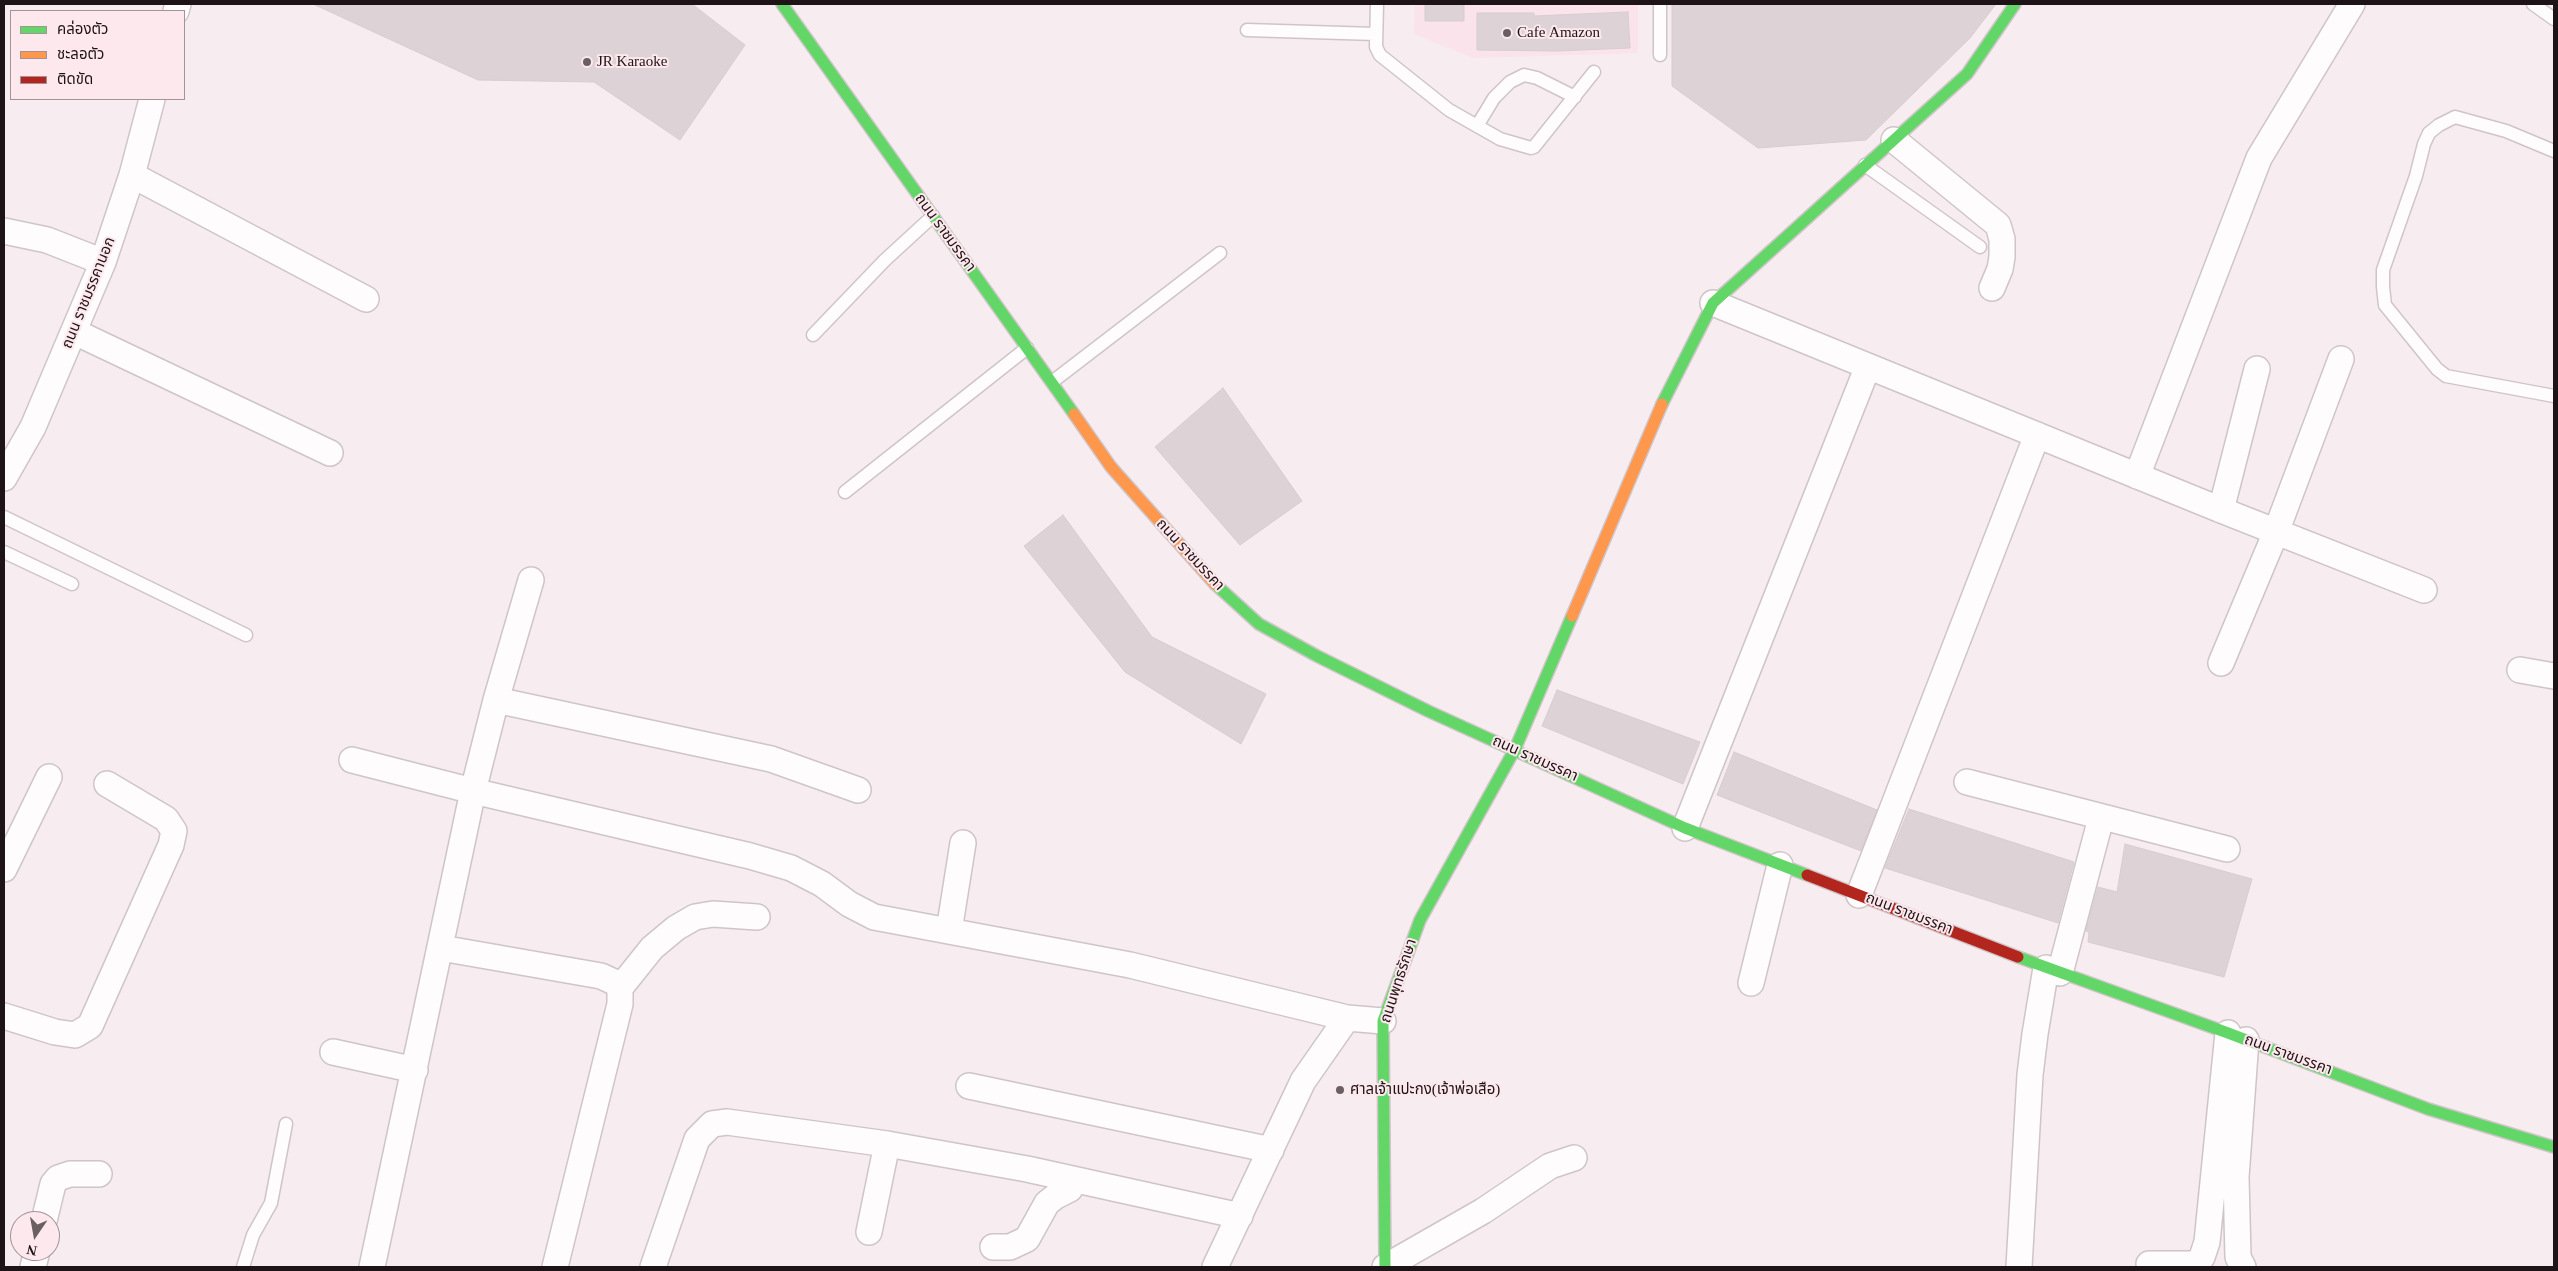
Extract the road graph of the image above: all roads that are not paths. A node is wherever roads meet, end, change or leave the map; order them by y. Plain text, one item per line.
1 (782, 4) edge
2 (1377, 4) edge
3 (1660, 4) edge
4 (2015, 4) edge
5 (2352, 4) edge
6 (2533, 4) edge
7 (2554, 19) edge
8 (1247, 30) dead end
9 (1375, 34) junction
10 (1660, 55) dead end
11 (1594, 72) dead end
12 (1575, 96) junction
13 (152, 100) edge
14 (1476, 126) junction
15 (1894, 140) junction
16 (2554, 152) edge
17 (1865, 166) junction
18 (132, 175) junction
19 (933, 216) junction
20 (4, 230) edge
21 (1980, 247) dead end
22 (1220, 253) dead end
23 (103, 262) junction
24 (1992, 288) dead end
25 (366, 299) dead end
26 (1713, 303) junction
27 (74, 332) junction
28 (813, 335) dead end
29 (1027, 348) junction
30 (2341, 359) dead end
31 (1868, 366) junction
32 (2257, 369) dead end
33 (1052, 382) junction
34 (2554, 396) edge
35 (2038, 435) junction
36 (330, 453) dead end
37 (2137, 476) junction
38 (4, 478) edge
39 (845, 492) dead end
40 (2220, 510) junction
41 (4, 517) edge
42 (2276, 532) junction
43 (4, 552) edge
44 (531, 580) dead end
45 (72, 584) dead end
46 (2424, 590) dead end
47 (246, 636) dead end
48 (2221, 663) dead end
49 (2520, 670) dead end
50 (2554, 676) edge
51 (496, 700) junction
52 (1514, 749) junction
53 (352, 760) dead end
54 (49, 777) dead end
55 (1967, 782) dead end
56 (107, 784) dead end
57 (858, 790) dead end
58 (473, 791) junction
59 (2101, 818) junction
60 (1685, 828) junction
61 (963, 843) dead end
62 (2228, 849) dead end
63 (1780, 865) junction
64 (4, 869) edge
65 (1859, 895) junction
66 (757, 917) dead end
67 (949, 931) junction
68 (441, 948) junction
69 (2053, 970) junction
70 (1751, 983) dead end
71 (620, 988) junction
72 (4, 1016) edge
73 (1347, 1018) junction
74 (1383, 1021) junction
75 (2237, 1036) junction
76 (333, 1052) dead end
77 (415, 1070) junction
78 (969, 1086) dead end
79 (286, 1124) dead end
80 (887, 1144) junction
81 (2554, 1147) edge
82 (1271, 1150) junction
83 (1574, 1158) dead end
84 (100, 1174) dead end
85 (1075, 1180) junction
86 (46, 1211) edge
87 (1240, 1216) junction
88 (869, 1232) dead end
89 (994, 1247) dead end
90 (2149, 1264) dead end
91 (243, 1267) edge
92 (372, 1267) edge
93 (555, 1267) edge
94 (652, 1267) edge
95 (1215, 1267) edge
96 (1385, 1267) edge
97 (2019, 1267) edge
98 (2243, 1267) edge

1 - 19 street, ถนน ราชมรรคา
2 - 9 lane
3 - 10 lane
4 - 15 street
5 - 37 street
6 - 7 lane
8 - 9 lane
9 - 14 lane
11 - 12 lane
12 - 14 lane
12 - 14 lane
13 - 18 street, ถนน ราชมรรคานอก
15 - 17 street
15 - 24 street
16 - 34 lane
17 - 21 lane
17 - 26 street
18 - 23 street, ถนน ราชมรรคานอก
18 - 25 street
19 - 28 lane
19 - 29 street, ถนน ราชมรรคา
20 - 23 street
22 - 33 lane
23 - 27 street, ถนน ราชมรรคานอก
26 - 31 street
26 - 52 street, ถนนพุทธรักษา
27 - 36 street
27 - 38 street, ถนน ราชมรรคานอก
29 - 33 street, ถนน ราชมรรคา
29 - 39 lane
30 - 42 street
31 - 35 street
31 - 60 street
32 - 40 street
33 - 52 street, ถนน ราชมรรคา
35 - 37 street
35 - 65 street
37 - 40 street
40 - 42 street
41 - 47 lane
42 - 46 street
42 - 48 street
43 - 45 lane
44 - 51 street
49 - 50 street
51 - 57 street
51 - 58 street
52 - 60 street, ถนน ราชมรรคา
52 - 74 street, ถนนพุทธรักษา
53 - 58 street
54 - 64 street
55 - 59 street
56 - 72 street
58 - 67 street
58 - 68 street
59 - 62 street
59 - 69 street
60 - 63 street, ถนน ราชมรรคา
61 - 67 street
63 - 65 street, ถนน ราชมรรคา
63 - 70 street
65 - 69 street, ถนน ราชมรรคา
66 - 71 street
67 - 73 street
68 - 71 street
68 - 77 street
69 - 75 street, ถนน ราชมรรคา
69 - 97 street
71 - 93 street
73 - 74 street
73 - 82 street
74 - 96 street, ถนนพุทธรักษา
75 - 81 street, ถนน ราชมรรคา
75 - 90 street
75 - 98 street
76 - 77 street
77 - 92 street
78 - 82 street
79 - 91 lane
80 - 85 street
80 - 88 street
80 - 94 street
82 - 87 street
83 - 96 street
84 - 86 street
85 - 87 street
85 - 89 street
87 - 95 street

